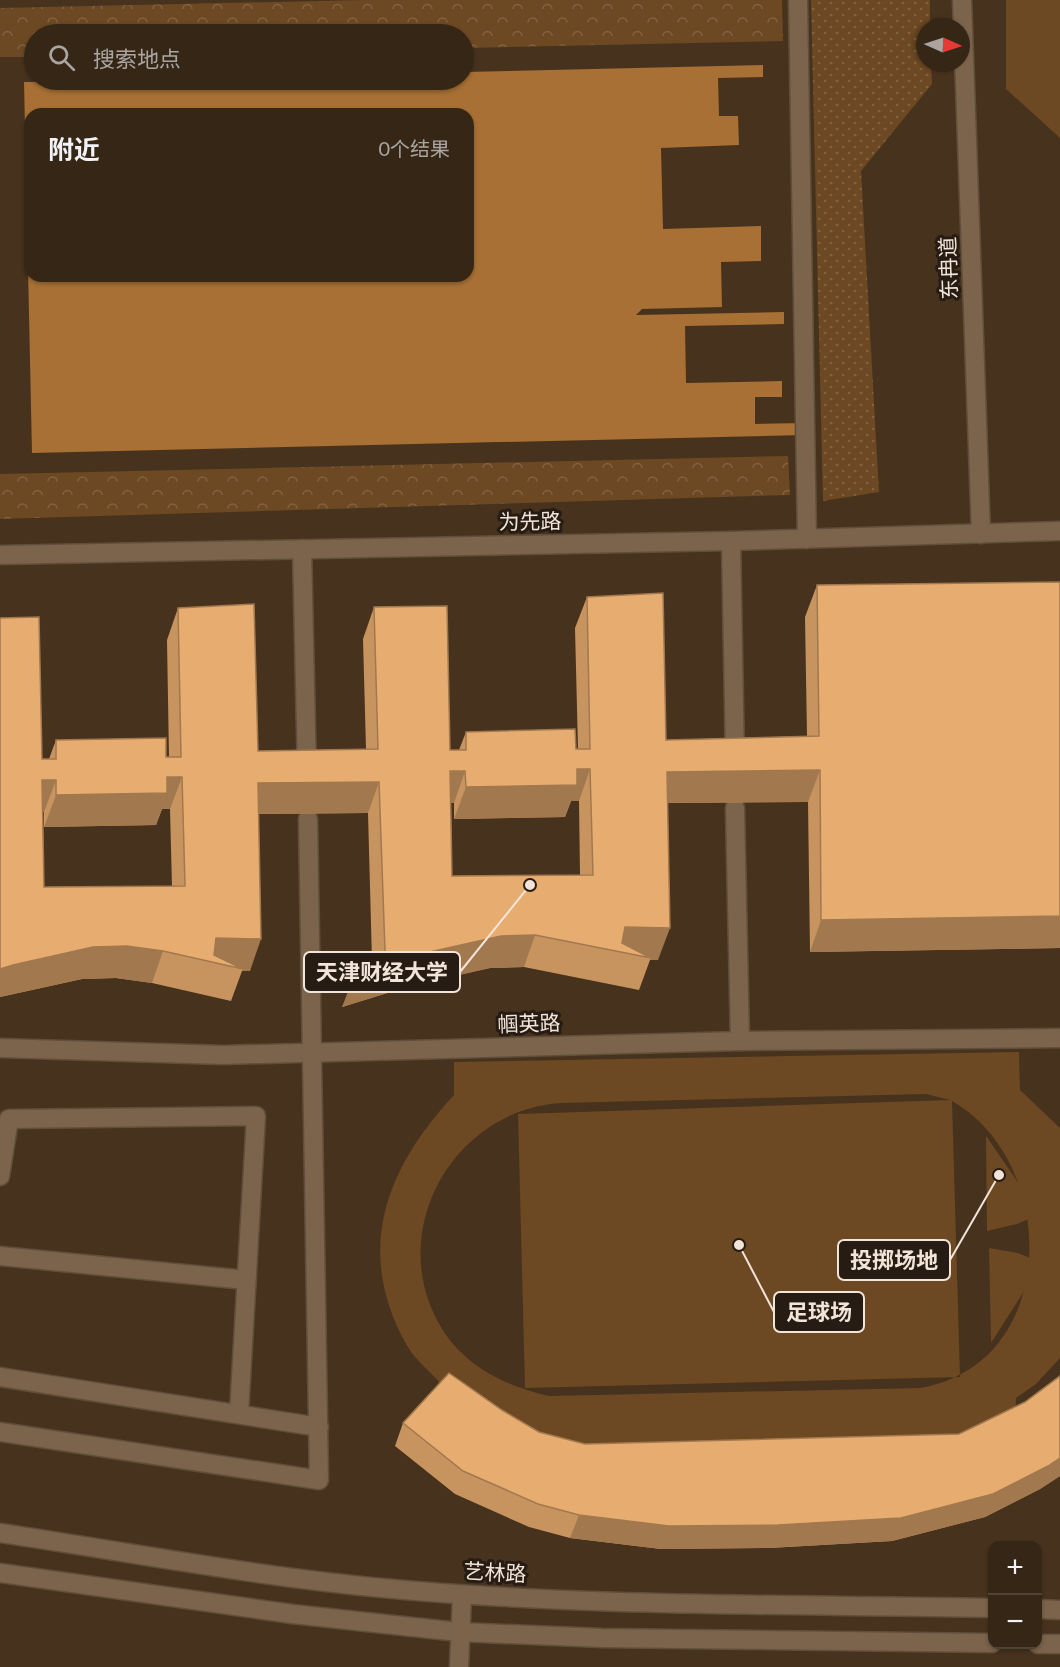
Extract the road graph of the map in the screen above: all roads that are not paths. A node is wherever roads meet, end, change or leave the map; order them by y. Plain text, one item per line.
1 (798, 0) edge
2 (962, 0) edge
3 (1060, 531) edge
4 (981, 534) junction
5 (807, 539) junction
6 (731, 541) junction
7 (302, 549) junction
8 (0, 555) edge
9 (735, 763) edge
10 (307, 775) edge
11 (735, 808) dead end
12 (308, 819) dead end
13 (1060, 1038) edge
14 (740, 1041) junction
15 (0, 1048) edge
16 (313, 1054) junction
17 (0, 1176) edge
18 (0, 1256) edge
19 (246, 1280) junction
20 (0, 1377) edge
21 (239, 1413) junction
22 (319, 1427) junction
23 (0, 1432) edge
24 (0, 1533) edge
25 (0, 1573) edge
26 (462, 1594) junction
27 (988, 1608) edge
28 (1042, 1609) edge
29 (1060, 1610) edge
30 (459, 1632) junction
31 (988, 1643) edge
32 (1042, 1644) edge
33 (1060, 1644) edge
34 (459, 1667) edge

1 - 5 street
2 - 4 street, 东冉道
3 - 4 street, 为先路
4 - 5 street, 为先路
5 - 6 street, 为先路
6 - 7 street, 为先路
6 - 9 street
7 - 8 street, 为先路
7 - 10 street
11 - 14 street
12 - 16 street
13 - 14 street, 帼英路
14 - 16 street, 帼英路
15 - 16 street, 帼英路
16 - 22 street
17 - 19 street
18 - 19 street
19 - 21 street
20 - 21 street
21 - 22 street
22 - 23 street
24 - 26 street, 艺林路
25 - 30 street
26 - 27 street, 艺林路
26 - 30 street
28 - 29 street
30 - 31 street
30 - 34 street
32 - 33 street

